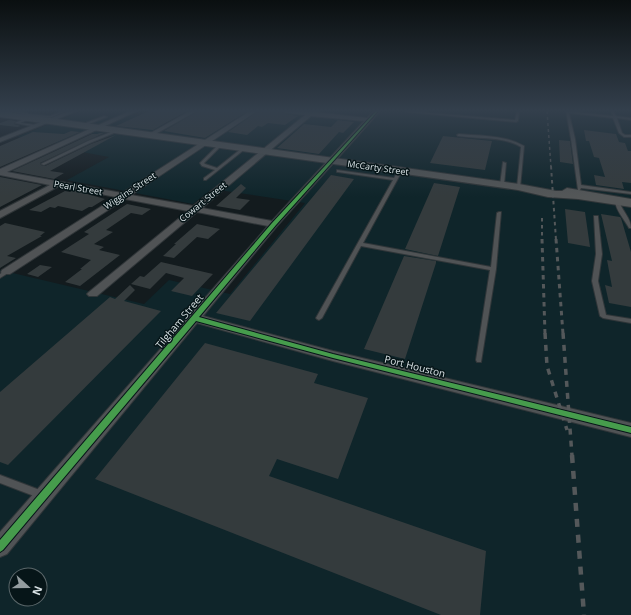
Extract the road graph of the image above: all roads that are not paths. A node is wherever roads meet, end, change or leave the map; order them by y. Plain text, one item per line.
1 (71, 140) edge
2 (95, 140) edge
3 (174, 140) edge
4 (211, 140) edge
5 (279, 140) edge
6 (355, 140) edge
7 (497, 140) edge
8 (573, 140) edge
9 (204, 144) junction
10 (219, 146) junction
11 (243, 149) junction
12 (265, 152) junction
13 (504, 163) dead end
14 (43, 164) dead end
15 (335, 166) junction
16 (217, 169) junction
17 (0, 172) edge
18 (397, 175) junction
19 (205, 179) dead end
20 (57, 184) junction
21 (502, 185) junction
22 (519, 187) junction
23 (578, 190) junction
24 (631, 193) edge
25 (123, 196) junction
26 (617, 201) junction
27 (631, 203) edge
28 (194, 209) junction
29 (500, 212) dead end
30 (0, 215) edge
31 (596, 218) dead end
32 (274, 224) junction
33 (631, 227) edge
34 (360, 244) junction
35 (493, 269) junction
36 (3, 274) edge
37 (93, 294) dead end
38 (194, 318) junction
39 (320, 318) dead end
40 (631, 321) edge
41 (479, 360) dead end
42 (631, 430) edge
43 (0, 479) edge
44 (44, 496) junction
45 (0, 547) edge

1 - 17 street
2 - 14 lane
3 - 9 main road, McCarty Street
4 - 9 street, Wiggins Street
5 - 12 street, Cowart Street
6 - 15 street, Tilgham Street
7 - 22 lane
8 - 23 lane
9 - 10 main road, McCarty Street
9 - 25 street, Wiggins Street
10 - 11 main road, McCarty Street
10 - 16 lane
11 - 12 main road, McCarty Street
11 - 16 lane
12 - 15 main road, McCarty Street
12 - 28 street, Cowart Street
13 - 21 lane
15 - 18 main road, McCarty Street
15 - 32 street, Tilgham Street
16 - 19 lane
17 - 20 street, Pearl Street
18 - 21 main road, McCarty Street
18 - 34 lane
20 - 25 street, Pearl Street
20 - 30 street
21 - 22 main road, McCarty Street
22 - 23 main road, McCarty Street
23 - 24 lane
23 - 26 main road, McCarty Street
25 - 28 street, Pearl Street
25 - 36 street, Wiggins Street
26 - 27 main road, McCarty Street
26 - 33 lane
28 - 32 street, Pearl Street
28 - 37 street, Cowart Street
29 - 35 lane
31 - 40 lane
32 - 38 street, Tilgham Street
34 - 35 lane
34 - 39 lane
35 - 41 lane
38 - 42 street, Port Houston
38 - 44 street, Tilgham Street
43 - 44 lane
44 - 45 street, Tilgham Street

